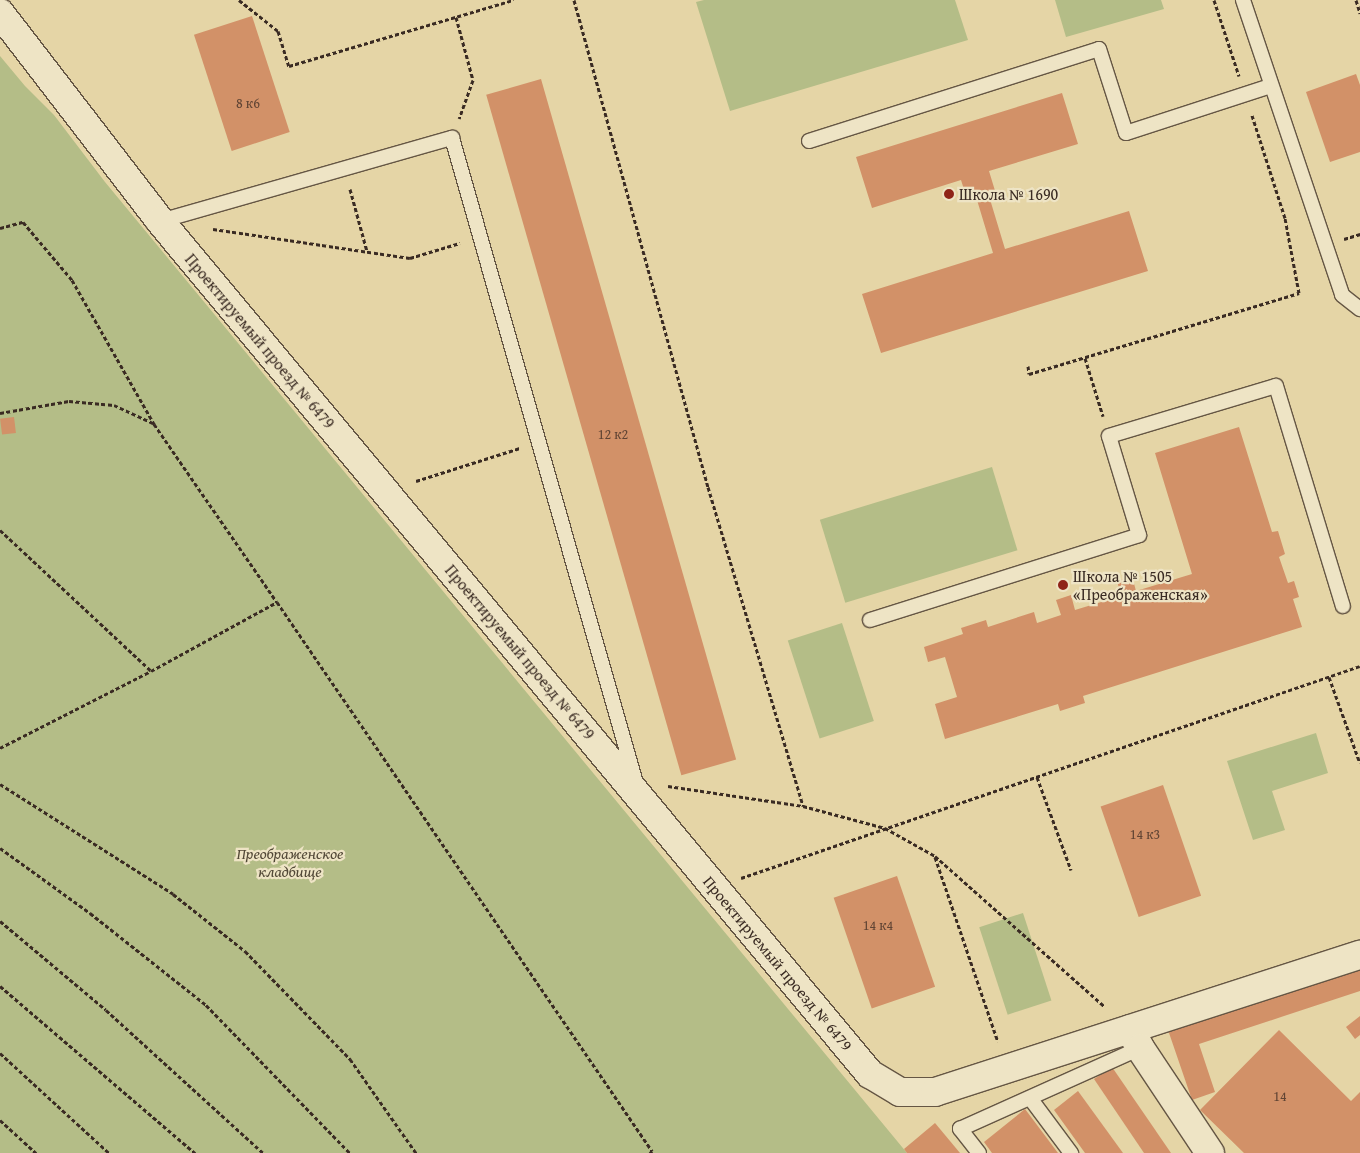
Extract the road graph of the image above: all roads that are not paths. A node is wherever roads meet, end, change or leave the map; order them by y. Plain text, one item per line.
1 (1243, 0) edge
2 (0, 13) edge
3 (1271, 86) junction
4 (809, 141) dead end
5 (160, 221) junction
6 (1360, 309) edge
7 (1343, 606) dead end
8 (870, 620) dead end
9 (652, 791) junction
10 (1360, 955) edge
11 (1135, 1038) junction
12 (1030, 1098) junction
13 (979, 1153) edge
14 (1070, 1153) edge
15 (1210, 1153) edge

1 - 3 lane
2 - 5 street, Проектируемый проезд № 6479
3 - 4 lane
3 - 6 lane
5 - 9 street, Проектируемый проезд № 6479
5 - 9 lane
7 - 8 lane
9 - 11 street, Проектируемый проезд № 6479
10 - 11 street, Проектируемый проезд № 6479
11 - 12 lane
11 - 15 street
12 - 13 lane
12 - 14 lane

